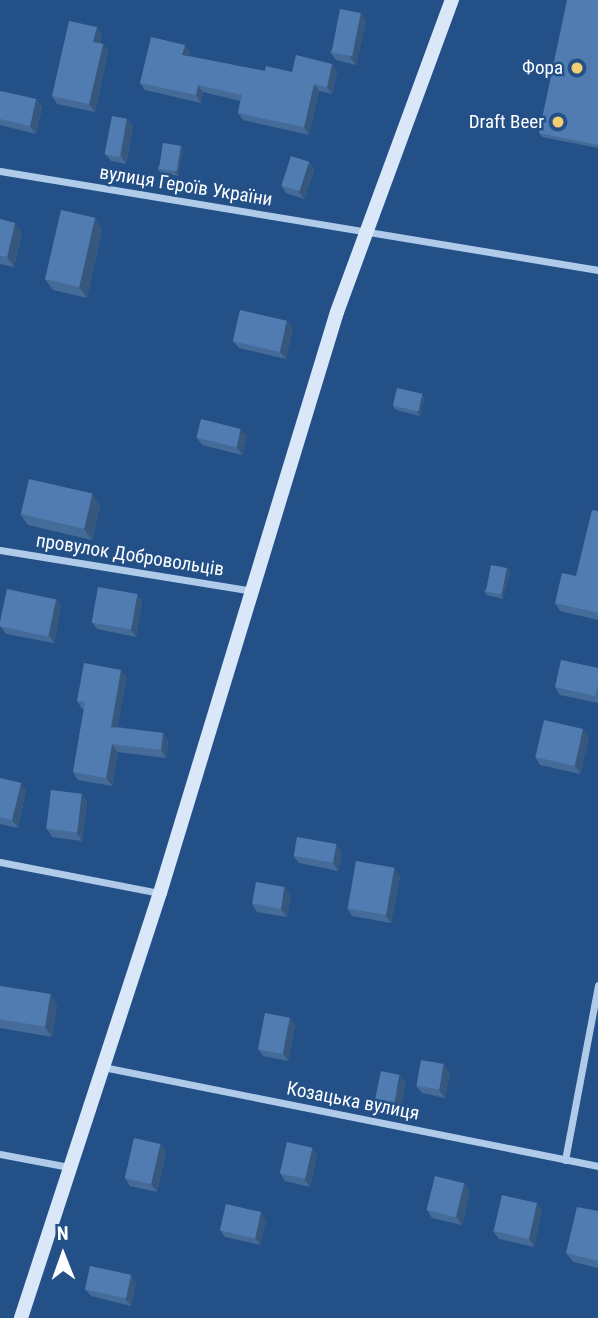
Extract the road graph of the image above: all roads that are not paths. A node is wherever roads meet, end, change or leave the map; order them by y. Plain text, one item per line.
1 (452, 0) edge
2 (0, 171) edge
3 (367, 230) junction
4 (598, 270) edge
5 (0, 550) edge
6 (255, 591) junction
7 (0, 862) edge
8 (160, 894) junction
9 (598, 985) edge
10 (103, 1067) junction
11 (0, 1154) edge
12 (565, 1160) junction
13 (598, 1166) edge
14 (69, 1167) junction
15 (21, 1318) edge

1 - 3 street
2 - 3 street, вулиця Героїв України
3 - 4 street, вулиця Героїв України
3 - 6 street
5 - 6 street, провулок Добровольців
6 - 8 street
7 - 8 street
8 - 10 street
9 - 12 street
10 - 12 street, Козацька вулиця
10 - 14 street
11 - 14 street
12 - 13 street, Козацька вулиця
14 - 15 street

